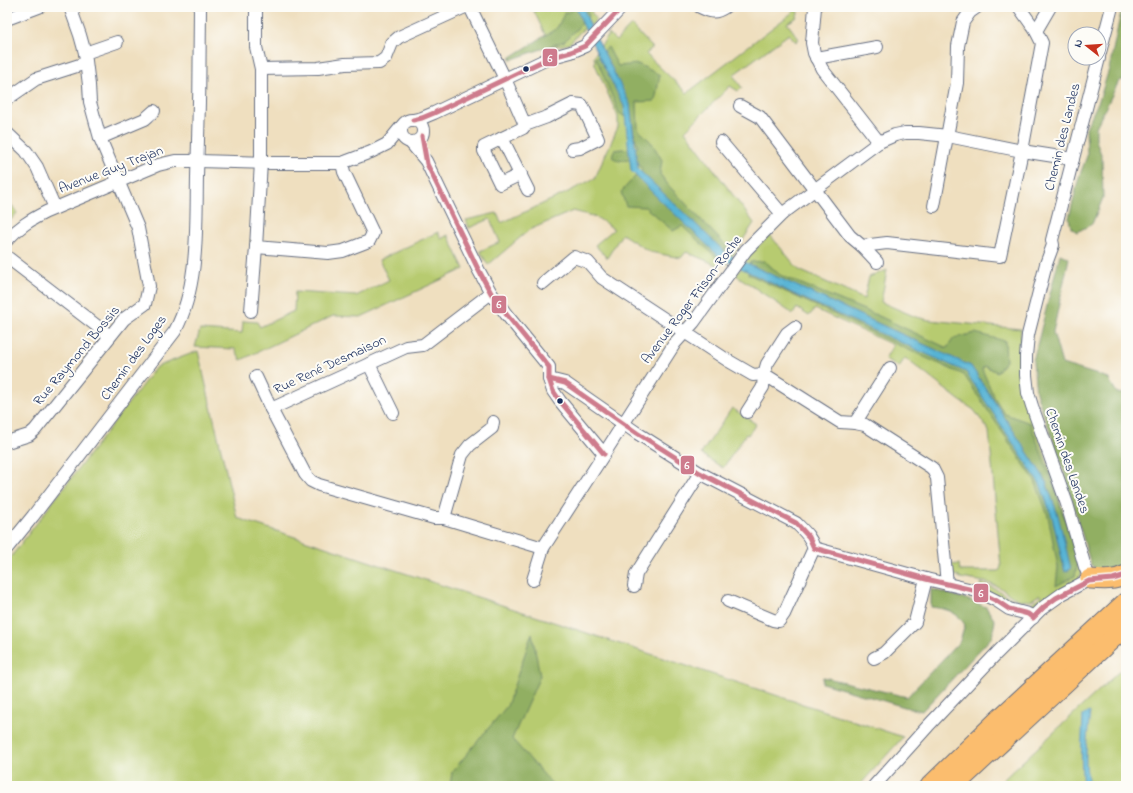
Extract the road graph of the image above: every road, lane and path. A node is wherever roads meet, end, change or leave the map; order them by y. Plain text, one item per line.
1 (39, 7) edge
2 (70, 7) edge
3 (200, 7) edge
4 (256, 7) edge
5 (465, 7) edge
6 (470, 7) edge
7 (622, 7) edge
8 (700, 7) edge
9 (725, 7) edge
10 (815, 7) edge
11 (978, 7) edge
12 (1019, 7) edge
13 (1050, 7) edge
14 (1112, 7) edge
15 (7, 19) edge
16 (1107, 26) edge
17 (1036, 31) junction
18 (117, 42) dead end
19 (877, 47) dead end
20 (85, 58) junction
21 (816, 58) junction
22 (1097, 66) edge
23 (261, 69) junction
24 (505, 79) junction
25 (7, 99) edge
26 (740, 106) dead end
27 (154, 111) dead end
28 (434, 112) junction
29 (413, 120) junction
30 (525, 125) junction
31 (401, 127) junction
32 (7, 133) edge
33 (423, 134) junction
34 (948, 136) junction
35 (100, 138) junction
36 (502, 138) junction
37 (409, 142) junction
38 (720, 142) dead end
39 (879, 142) junction
40 (387, 144) junction
41 (572, 149) dead end
42 (1022, 151) junction
43 (1073, 159) junction
44 (198, 161) junction
45 (426, 161) junction
46 (261, 162) junction
47 (342, 163) junction
48 (521, 174) junction
49 (119, 182) junction
50 (528, 190) dead end
51 (815, 190) junction
52 (934, 206) dead end
53 (56, 208) junction
54 (782, 214) junction
55 (7, 240) edge
56 (862, 246) junction
57 (256, 247) junction
58 (7, 257) edge
59 (877, 262) dead end
60 (543, 283) dead end
61 (491, 293) junction
62 (251, 311) dead end
63 (795, 327) dead end
64 (685, 333) junction
65 (110, 336) junction
66 (369, 364) junction
67 (890, 368) dead end
68 (764, 374) junction
69 (256, 378) dead end
70 (549, 379) junction
71 (271, 409) junction
72 (747, 412) dead end
73 (393, 413) dead end
74 (494, 422) dead end
75 (855, 423) junction
76 (623, 424) junction
77 (7, 442) edge
78 (604, 454) junction
79 (700, 473) junction
80 (444, 518) junction
81 (7, 548) edge
82 (543, 548) junction
83 (814, 548) junction
84 (1126, 575) edge
85 (533, 580) dead end
86 (926, 580) junction
87 (1090, 580) junction
88 (947, 584) junction
89 (634, 586) dead end
90 (728, 601) dead end
91 (1126, 602) edge
92 (1009, 609) junction
93 (1033, 618) junction
94 (1126, 626) edge
95 (1020, 630) junction
96 (874, 658) dead end
97 (874, 786) edge
98 (930, 786) edge
99 (954, 786) edge

1 - 15 street
2 - 20 street, Rue Raymond Bossis
3 - 44 street, Chemin des Loges
4 - 23 street
5 - 23 street
6 - 24 street
7 - 24 street
8 - 9 street
10 - 21 street
11 - 34 street
12 - 17 street
13 - 17 street
14 - 16 street, Chemin des Landes
17 - 42 street
18 - 20 street
19 - 21 street
20 - 25 street
20 - 35 street, Rue Raymond Bossis
21 - 39 street
22 - 43 street, Chemin des Landes
23 - 46 street
24 - 28 street
24 - 30 street
26 - 51 street
27 - 35 street
28 - 29 street
28 - 33 street
29 - 31 street
29 - 33 street
30 - 36 street
30 - 41 street
31 - 37 street
31 - 40 street
32 - 53 street
33 - 37 street
33 - 45 street
34 - 39 street, Avenue Roger Frison-Roche
34 - 42 street, Avenue Roger Frison-Roche
34 - 52 street
35 - 49 street, Rue Raymond Bossis
36 - 48 street
36 - 48 street
37 - 40 street
37 - 45 street
38 - 54 street
39 - 51 street, Avenue Roger Frison-Roche
40 - 47 street
42 - 43 street, Avenue Roger Frison-Roche
42 - 56 street
43 - 87 street, Chemin des Landes
44 - 46 street, Avenue Guy Trajan
44 - 49 street, Avenue Guy Trajan
44 - 81 street, Chemin des Loges
45 - 61 street
46 - 47 street, Avenue Guy Trajan
46 - 57 street
47 - 57 street
48 - 50 street
49 - 53 street, Avenue Guy Trajan
49 - 65 street, Rue Raymond Bossis
51 - 54 street, Avenue Roger Frison-Roche
51 - 56 street
53 - 55 street, Avenue Guy Trajan
54 - 64 street, Avenue Roger Frison-Roche
56 - 59 street
57 - 62 street
58 - 65 street
60 - 64 street
61 - 66 street, Rue René Desmaison
61 - 70 street
63 - 68 street
64 - 68 street
64 - 76 street, Avenue Roger Frison-Roche
65 - 77 street, Rue Raymond Bossis
66 - 71 street, Rue René Desmaison
66 - 73 street
67 - 75 street
68 - 72 street
68 - 75 street
69 - 71 street
70 - 76 street
70 - 78 street
71 - 80 street, Rue René Desmaison
74 - 80 street
75 - 88 street
76 - 78 street, Avenue Roger Frison-Roche
76 - 79 street
78 - 82 street, Avenue Roger Frison-Roche
79 - 83 street
79 - 89 street
80 - 82 street, Rue René Desmaison
82 - 85 street, Avenue Roger Frison-Roche
83 - 86 street
83 - 90 street
84 - 87 highway
86 - 88 street
86 - 96 street
87 - 93 street
88 - 92 street
91 - 98 highway
92 - 93 street
92 - 95 street
93 - 95 street
94 - 99 highway
95 - 97 street

